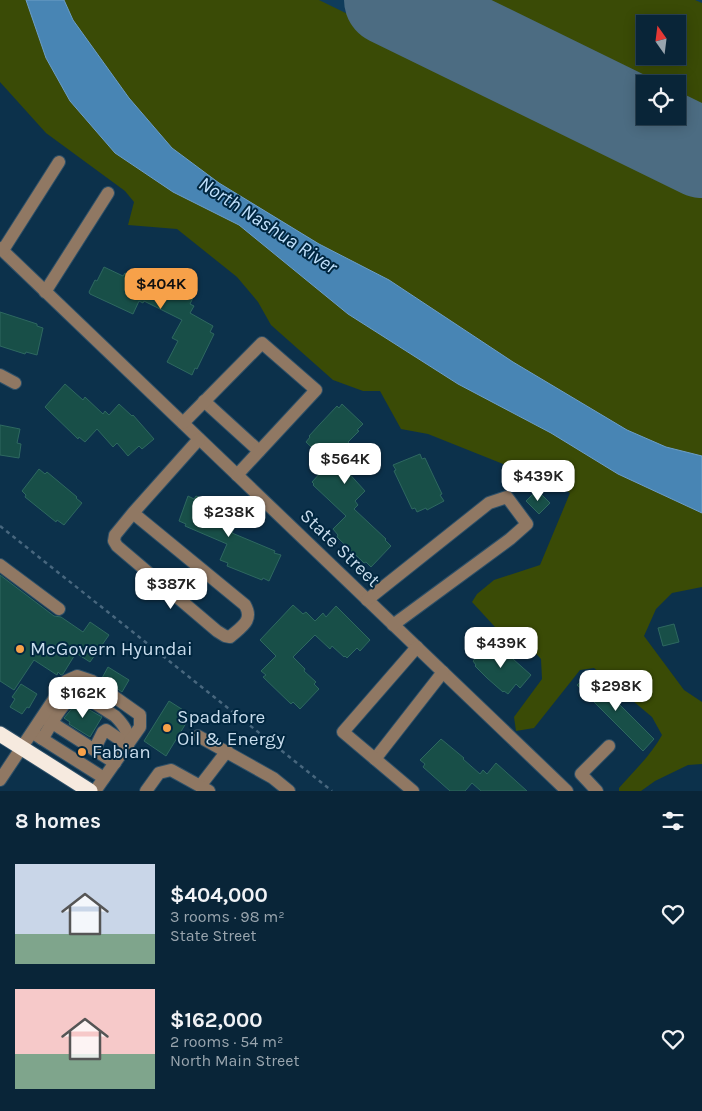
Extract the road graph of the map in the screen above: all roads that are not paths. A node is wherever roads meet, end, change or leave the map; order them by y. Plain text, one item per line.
1 (59, 162) dead end
2 (108, 193) dead end
3 (2, 249) edge
4 (46, 292) junction
5 (0, 375) edge
6 (15, 383) dead end
7 (204, 402) junction
8 (182, 423) junction
9 (199, 439) junction
10 (259, 451) junction
11 (237, 475) junction
12 (133, 514) junction
13 (0, 565) edge
14 (367, 600) junction
15 (58, 609) dead end
16 (393, 625) junction
17 (417, 647) junction
18 (443, 672) junction
19 (47, 720) junction
20 (0, 734) edge
21 (37, 736) junction
22 (198, 736) dead end
23 (130, 742) junction
24 (609, 746) dead end
25 (21, 747) junction
26 (94, 750) junction
27 (227, 751) junction
28 (375, 759) junction
29 (115, 763) junction
30 (104, 778) junction
31 (0, 780) edge
32 (70, 786) edge
33 (205, 788) edge
34 (90, 791) edge
35 (95, 791) edge
36 (146, 791) edge
37 (289, 791) edge
38 (413, 791) edge
39 (567, 791) edge
40 (598, 791) edge

1 - 3 street
2 - 4 street
3 - 4 street, State Street
4 - 8 street, State Street
5 - 6 street
7 - 8 street
7 - 10 street
7 - 10 street
8 - 9 street, State Street
9 - 11 street, State Street
9 - 12 street
10 - 11 street
11 - 14 street, State Street
12 - 12 street
13 - 15 street
14 - 16 street, State Street
14 - 16 street
16 - 17 street, State Street
17 - 18 street, State Street
17 - 28 street
18 - 28 street
18 - 39 street, State Street
19 - 21 street
19 - 23 street
19 - 23 street
19 - 26 street
20 - 25 highway
21 - 25 street
21 - 30 street
22 - 27 street
23 - 26 street
23 - 29 street
24 - 40 street
25 - 31 street
25 - 32 highway
26 - 29 street
27 - 33 street
27 - 37 street
28 - 38 street
29 - 30 street
30 - 35 street
32 - 34 highway
33 - 36 street

